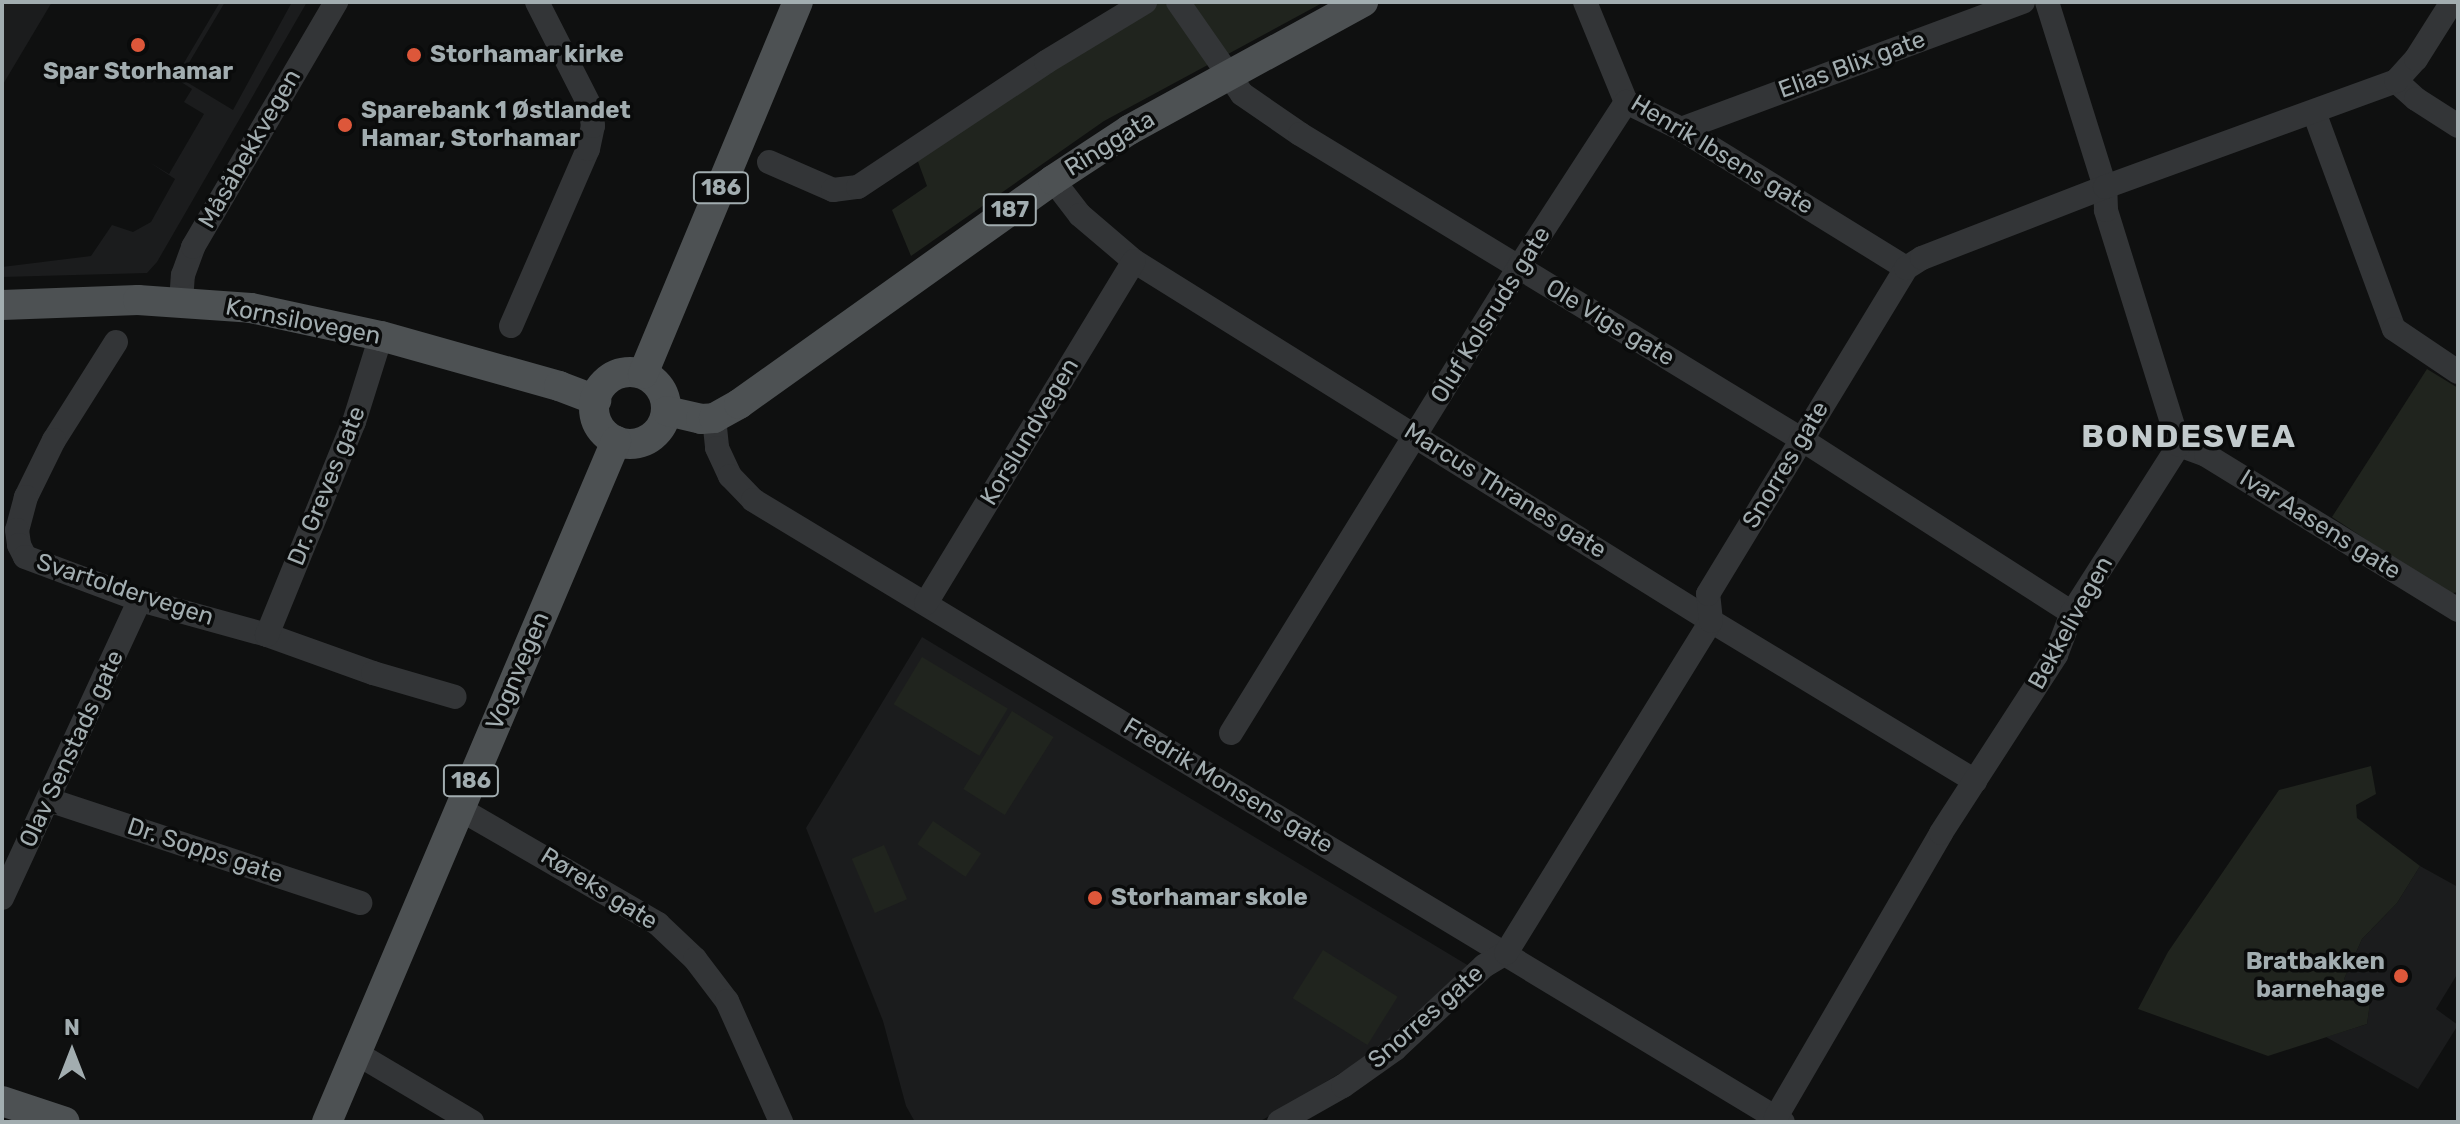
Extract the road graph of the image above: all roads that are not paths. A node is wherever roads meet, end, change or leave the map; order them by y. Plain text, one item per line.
1 (336, 2) edge
2 (537, 2) edge
3 (798, 2) edge
4 (1145, 2) edge
5 (1178, 2) edge
6 (1363, 2) edge
7 (1585, 2) edge
8 (2023, 2) edge
9 (2047, 2) edge
10 (2452, 2) edge
11 (1226, 75) junction
12 (2396, 81) junction
13 (1626, 102) junction
14 (2314, 112) junction
15 (2458, 126) edge
16 (1681, 129) junction
17 (769, 162) dead end
18 (1053, 180) junction
19 (2105, 187) junction
20 (1134, 261) junction
21 (1519, 267) junction
22 (1906, 268) junction
23 (181, 302) junction
24 (2, 305) edge
25 (511, 326) dead end
26 (381, 336) junction
27 (116, 342) dead end
28 (2458, 372) edge
29 (643, 374) junction
30 (596, 400) junction
31 (667, 411) junction
32 (714, 418) junction
33 (1416, 435) junction
34 (1801, 439) junction
35 (616, 441) junction
36 (2179, 445) junction
37 (140, 600) junction
38 (926, 603) junction
39 (2458, 610) edge
40 (2072, 613) junction
41 (1711, 621) junction
42 (267, 635) junction
43 (455, 697) dead end
44 (1231, 733) dead end
45 (1975, 781) junction
46 (49, 800) junction
47 (460, 809) junction
48 (2, 898) edge
49 (360, 903) dead end
50 (1506, 953) junction
51 (356, 1053) junction
52 (2, 1101) edge
53 (1779, 1120) edge
54 (65, 1122) edge
55 (327, 1122) edge
56 (472, 1122) edge
57 (781, 1122) edge
58 (1279, 1122) edge

1 - 23 street, Måsåbekkvegen
2 - 25 street
3 - 29 main road, 186
4 - 17 street
5 - 11 street, Ole Vigs gate
6 - 11 main road, Ringgata / 187
7 - 13 street, Henrik Ibsens gate
8 - 16 street, Elias Blix gate
9 - 19 street
10 - 12 street
11 - 18 main road, Ringgata / 187
11 - 21 street, Ole Vigs gate
12 - 14 street
12 - 15 street
13 - 16 street, Henrik Ibsens gate
13 - 21 street, Oluf Kolsruds gate
14 - 19 street
14 - 28 street
16 - 22 street, Henrik Ibsens gate
18 - 20 street, Marcus Thranes gate
18 - 32 main road, Ringgata / 187
19 - 22 street
19 - 36 street
20 - 33 street, Marcus Thranes gate
20 - 38 street, Korslundvegen
21 - 33 street, Oluf Kolsruds gate
21 - 34 street, Ole Vigs gate
22 - 34 street, Snorres gate
23 - 24 main road, Kornsilovegen
23 - 26 main road, Kornsilovegen
26 - 30 main road, Kornsilovegen
26 - 42 street, Dr. Greves gate
27 - 37 street, Svartoldervegen
29 - 30 main road
29 - 31 main road
30 - 35 main road
31 - 32 main road
31 - 35 main road
32 - 38 street, Fredrik Monsens gate
33 - 41 street, Marcus Thranes gate
33 - 44 street, Oluf Kolsruds gate
34 - 40 street, Ole Vigs gate
34 - 41 street, Snorres gate
35 - 47 main road, Vognvegen / 186
36 - 39 street, Ivar Aasens gate
36 - 40 street, Bekkelivegen
37 - 42 street, Svartoldervegen
37 - 46 street, Olav Senstads gate
38 - 50 street, Fredrik Monsens gate
40 - 45 street, Bekkelivegen
41 - 45 street, Marcus Thranes gate
41 - 50 street, Snorres gate
42 - 43 street, Svartoldervegen
45 - 53 street, Bekkelivegen
46 - 48 street, Olav Senstads gate
46 - 49 street, Dr. Sopps gate
47 - 51 main road, Vognvegen / 186
47 - 57 street, Røreks gate
50 - 53 street, Fredrik Monsens gate
50 - 58 street, Snorres gate
51 - 55 main road, Vognvegen / 186
51 - 56 street
52 - 54 main road

